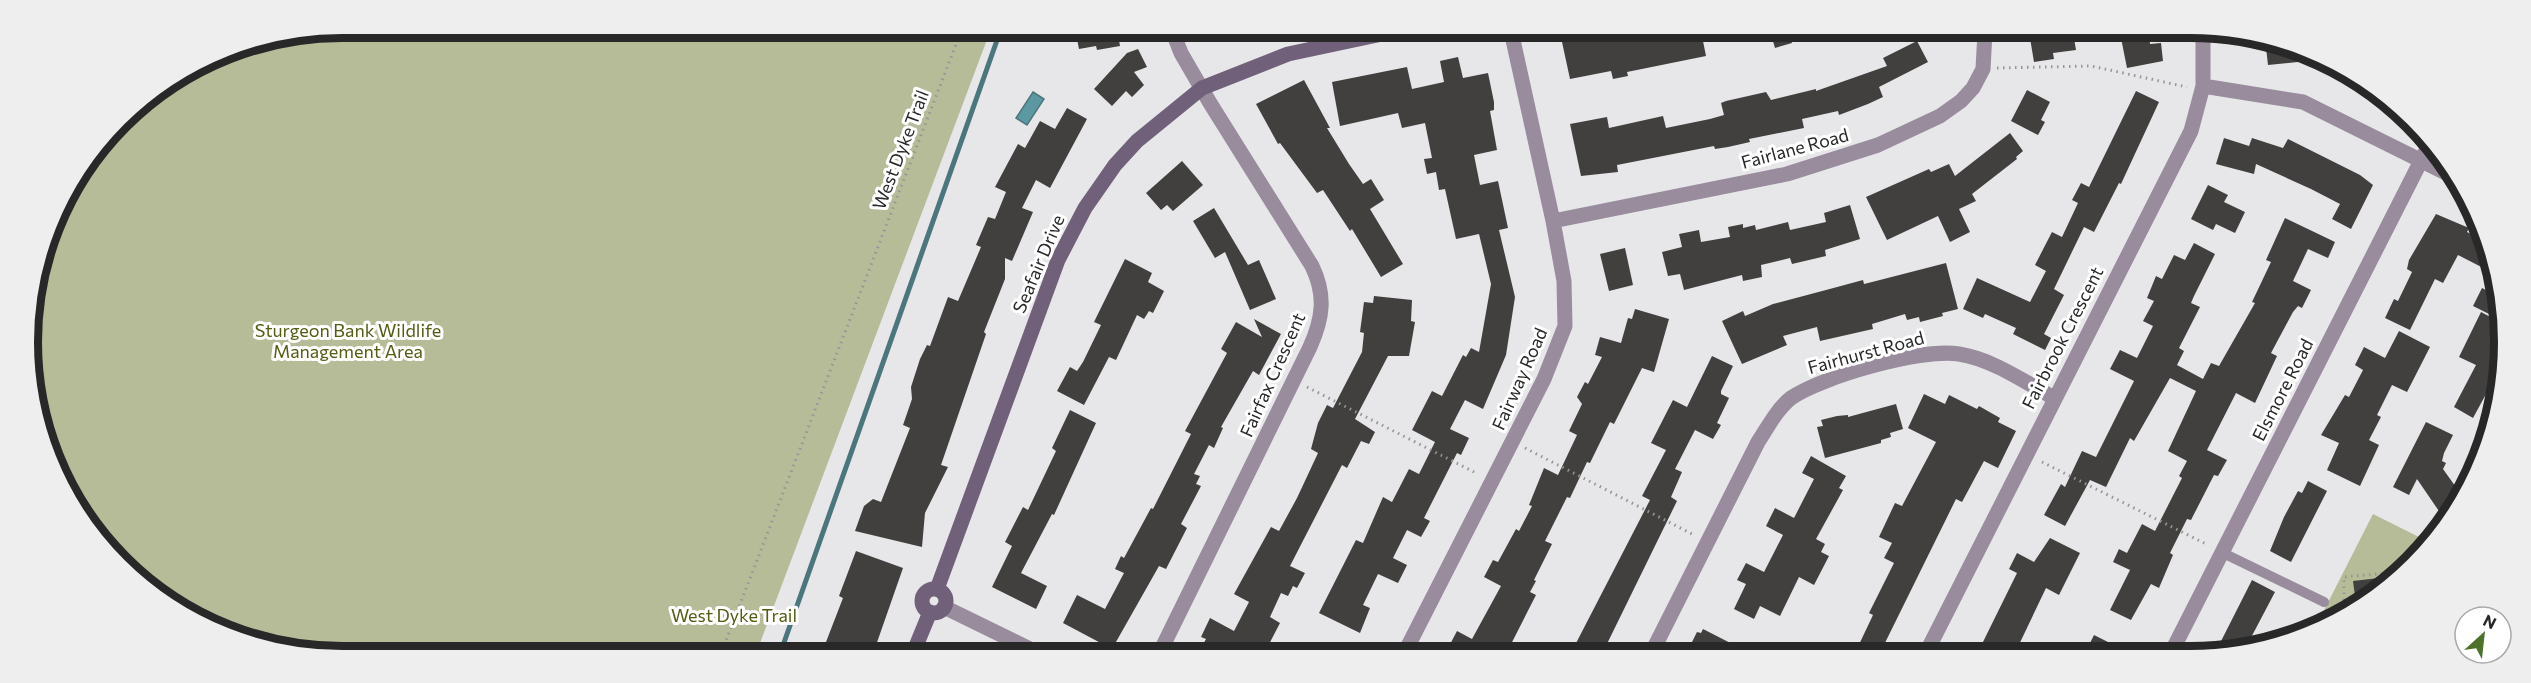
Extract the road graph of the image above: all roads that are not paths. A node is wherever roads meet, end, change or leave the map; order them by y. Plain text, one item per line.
1 (1175, 38) edge
2 (1363, 38) edge
3 (1513, 38) edge
4 (1985, 38) edge
5 (2203, 38) edge
6 (2203, 86) junction
7 (1202, 88) junction
8 (2426, 150) edge
9 (2421, 160) junction
10 (2440, 170) edge
11 (1553, 221) junction
12 (2054, 398) junction
13 (2223, 553) junction
14 (937, 589) junction
15 (2324, 602) dead end
16 (937, 609) junction
17 (917, 646) edge
18 (1022, 646) edge
19 (1162, 646) edge
20 (1409, 646) edge
21 (1655, 646) edge
22 (1930, 646) edge
23 (2175, 646) edge

1 - 7 street, Fairfax Crescent
2 - 7 street, Seafair Drive
3 - 11 street, Fairway Road
4 - 11 street, Fairlane Road
5 - 6 street, Fairbrook Crescent
6 - 9 street
6 - 12 street, Fairbrook Crescent
7 - 14 street, Seafair Drive
7 - 19 street, Fairfax Crescent
8 - 9 street, Elsmore Road
9 - 10 street
9 - 13 street, Elsmore Road
11 - 20 street, Fairway Road
12 - 21 street, Fairhurst Road
12 - 22 street, Fairbrook Crescent
13 - 15 lane
13 - 23 street, Elsmore Road
14 - 16 street
14 - 16 street
16 - 17 street
16 - 18 street

